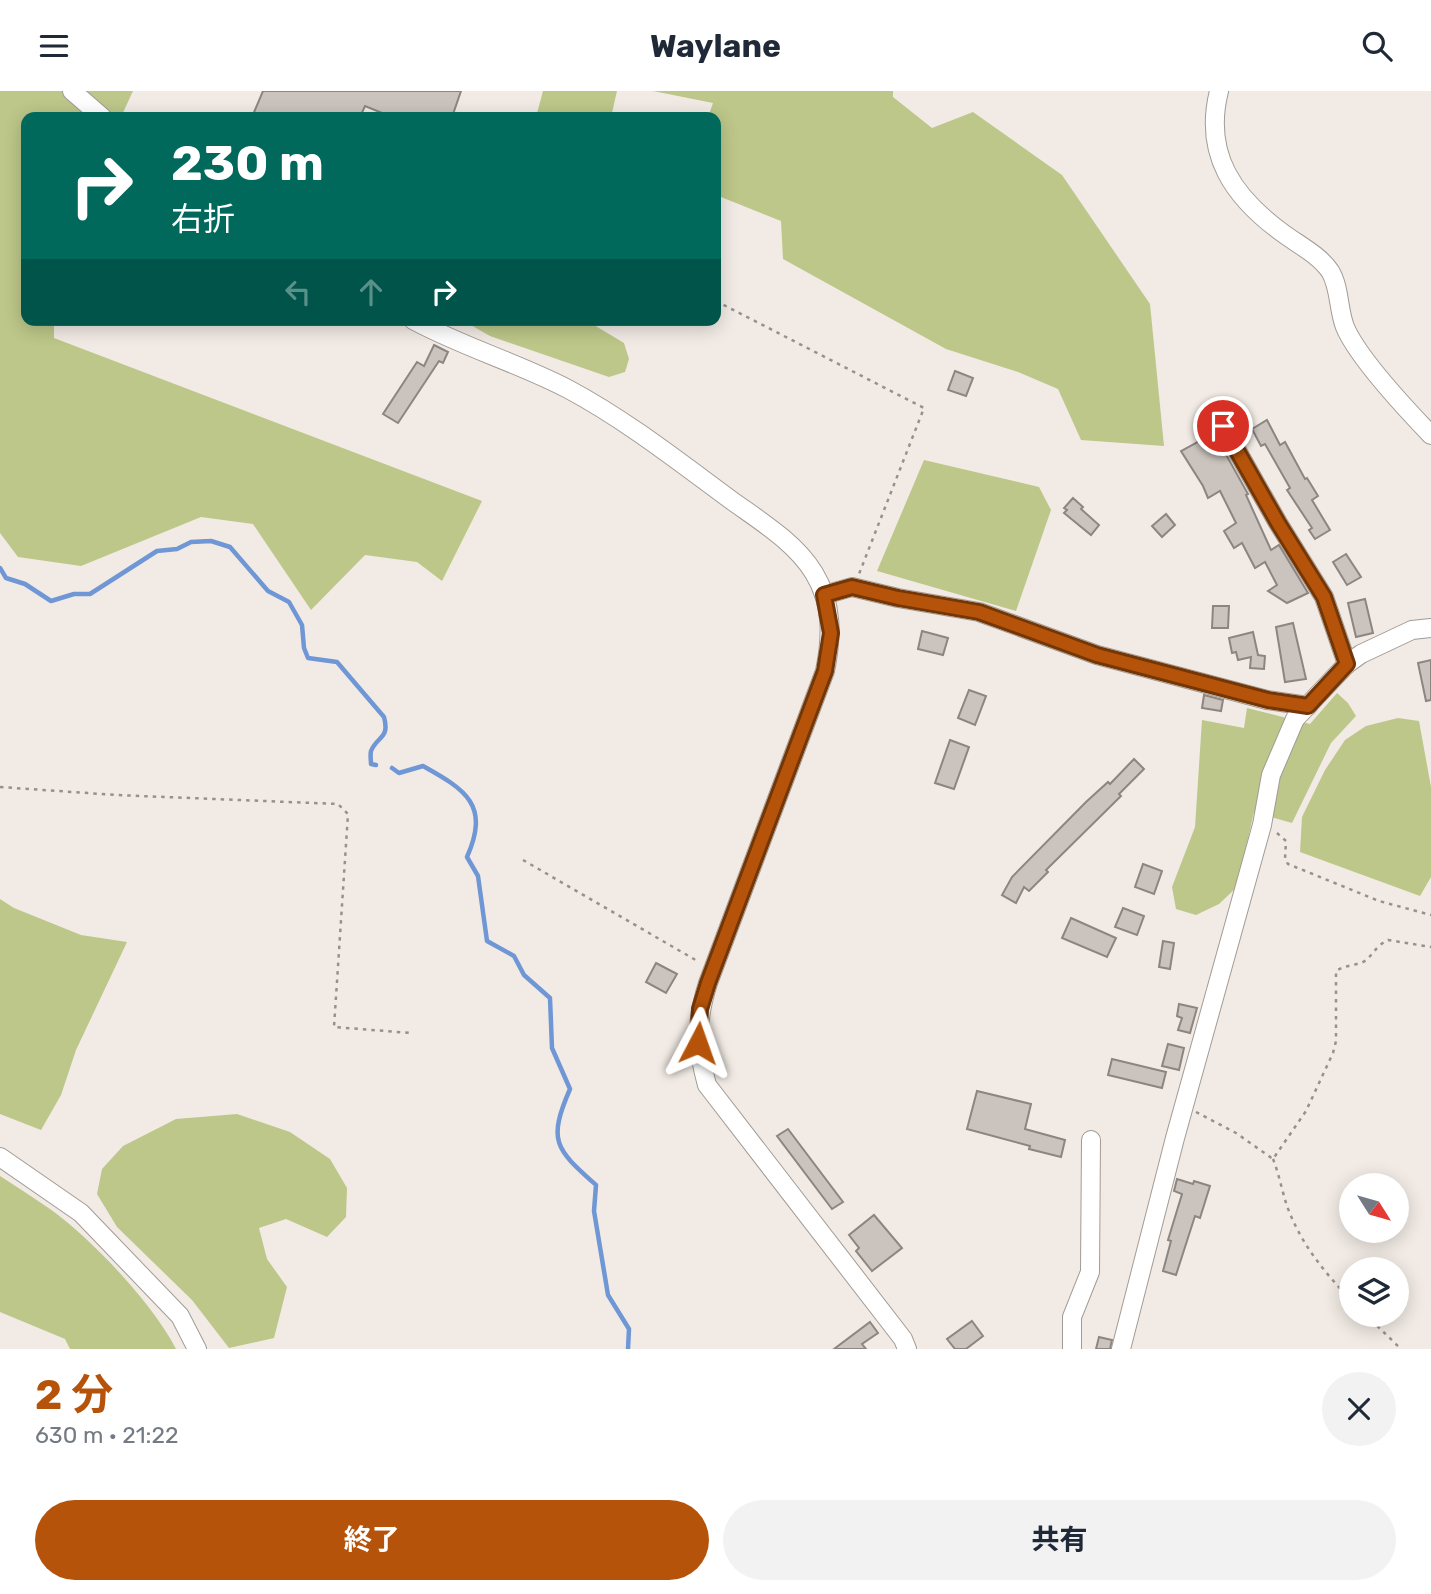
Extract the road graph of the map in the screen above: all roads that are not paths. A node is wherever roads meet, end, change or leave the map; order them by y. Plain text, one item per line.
1 (72, 91) edge
2 (1219, 91) edge
3 (96, 112) edge
4 (425, 326) edge
5 (1223, 426) dead end
6 (1431, 435) edge
7 (824, 595) junction
8 (1431, 628) edge
9 (1347, 664) junction
10 (1308, 706) junction
11 (1091, 1140) dead end
12 (0, 1157) edge
13 (197, 1349) edge
14 (907, 1349) edge
15 (1072, 1349) edge
16 (1121, 1349) edge

1 - 3 street
2 - 6 street
4 - 7 street
5 - 9 street
7 - 10 street
7 - 14 street
8 - 9 street
9 - 10 street
10 - 16 street
11 - 15 street
12 - 13 street

